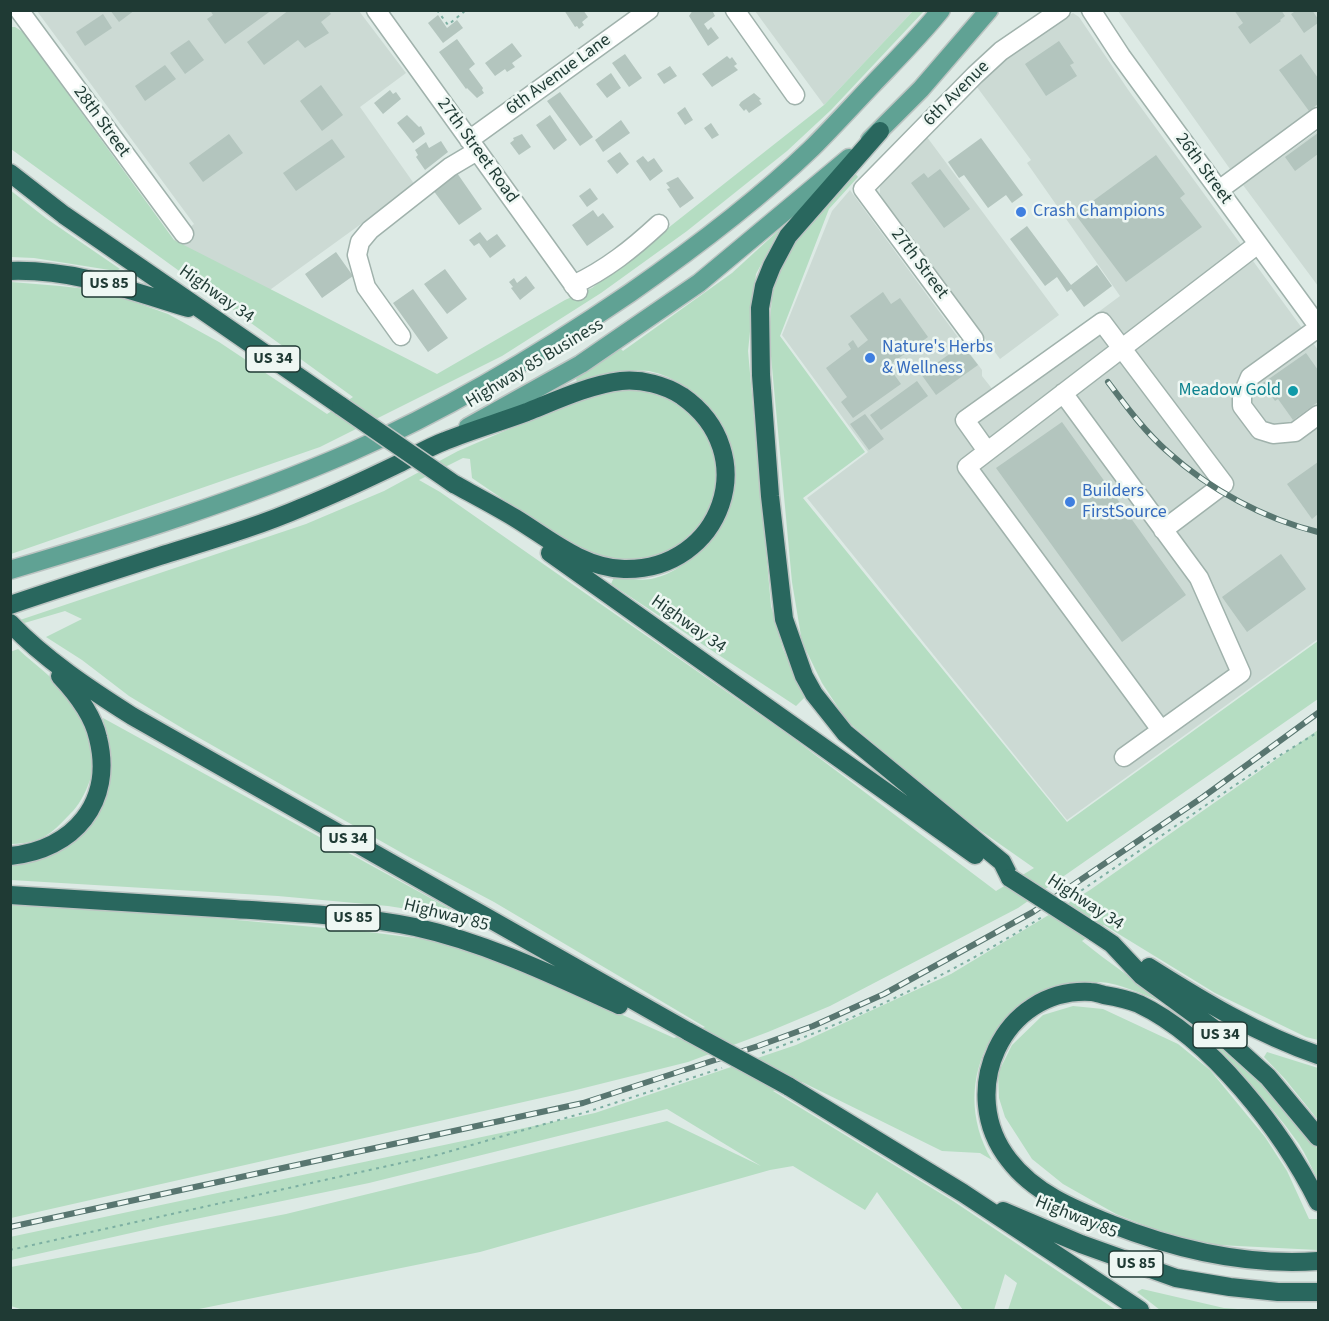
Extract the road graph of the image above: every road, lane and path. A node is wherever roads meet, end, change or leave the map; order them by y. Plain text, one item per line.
1 (19, 10) edge
2 (376, 10) edge
3 (437, 10) edge
4 (466, 10) edge
5 (648, 10) edge
6 (735, 10) edge
7 (941, 10) edge
8 (989, 10) edge
9 (1061, 10) edge
10 (1091, 10) edge
11 (795, 94) dead end
12 (1318, 117) edge
13 (880, 131) junction
14 (473, 145) junction
15 (10, 167) edge
16 (10, 173) edge
17 (28, 187) junction
18 (863, 189) joint
19 (1218, 190) junction
20 (659, 224) dead end
21 (184, 234) dead end
22 (1258, 244) junction
23 (10, 271) edge
24 (204, 313) junction
25 (1318, 327) edge
26 (401, 336) dead end
27 (975, 339) dead end
28 (1122, 348) junction
29 (1063, 393) junction
30 (1318, 415) edge
31 (443, 441) junction
32 (987, 451) junction
33 (454, 484) junction
34 (1163, 530) junction
35 (147, 560) junction
36 (10, 570) edge
37 (10, 604) edge
38 (10, 616) edge
39 (10, 623) edge
40 (27, 639) junction
41 (1161, 730) junction
42 (1124, 757) dead end
43 (10, 856) edge
44 (1010, 878) junction
45 (10, 895) edge
46 (1112, 944) junction
47 (683, 1029) junction
48 (1318, 1054) edge
49 (1318, 1137) edge
50 (963, 1193) junction
51 (1318, 1203) edge
52 (1318, 1262) edge
53 (1318, 1292) edge
54 (1140, 1311) edge

1 - 21 street, 28th Street
2 - 14 street, 27th Street Road
3 - 4 path
5 - 14 street, 6th Avenue Lane
6 - 11 street
7 - 36 main road, Highway 85 Business
8 - 13 main road, Highway 85 Business
9 - 18 street, 6th Avenue
10 - 19 street, 26th Street
12 - 19 street
13 - 31 main road, Highway 85 Business
13 - 44 highway
14 - 20 street, 27th Street Road
14 - 26 street, 6th Avenue Lane
15 - 17 highway
16 - 17 highway, Highway 34 / US 34
17 - 24 highway, Highway 34 / US 34
18 - 27 street, 27th Street
19 - 22 street, 26th Street
22 - 25 street, 26th Street
22 - 28 street
23 - 24 highway, US 85
24 - 33 highway, Highway 34 / US 34, bridge
25 - 30 street
28 - 29 street
28 - 32 street
28 - 34 street
29 - 32 street
29 - 34 street
31 - 33 highway
31 - 35 highway, Highway 85 Business
32 - 41 street
33 - 44 highway, Highway 34 / US 34
34 - 41 street
35 - 37 highway, Highway 85 Business
35 - 38 highway
39 - 40 highway, US 34
40 - 43 highway
40 - 47 highway, US 34
41 - 42 street
44 - 46 highway, Highway 34 / US 34, bridge
45 - 47 highway, Highway 85 / US 85
46 - 48 highway
46 - 49 highway, Highway 34 / US 34
47 - 50 highway, US 34, bridge
50 - 53 highway, Highway 85 / US 85
50 - 54 highway, US 34
51 - 52 highway

